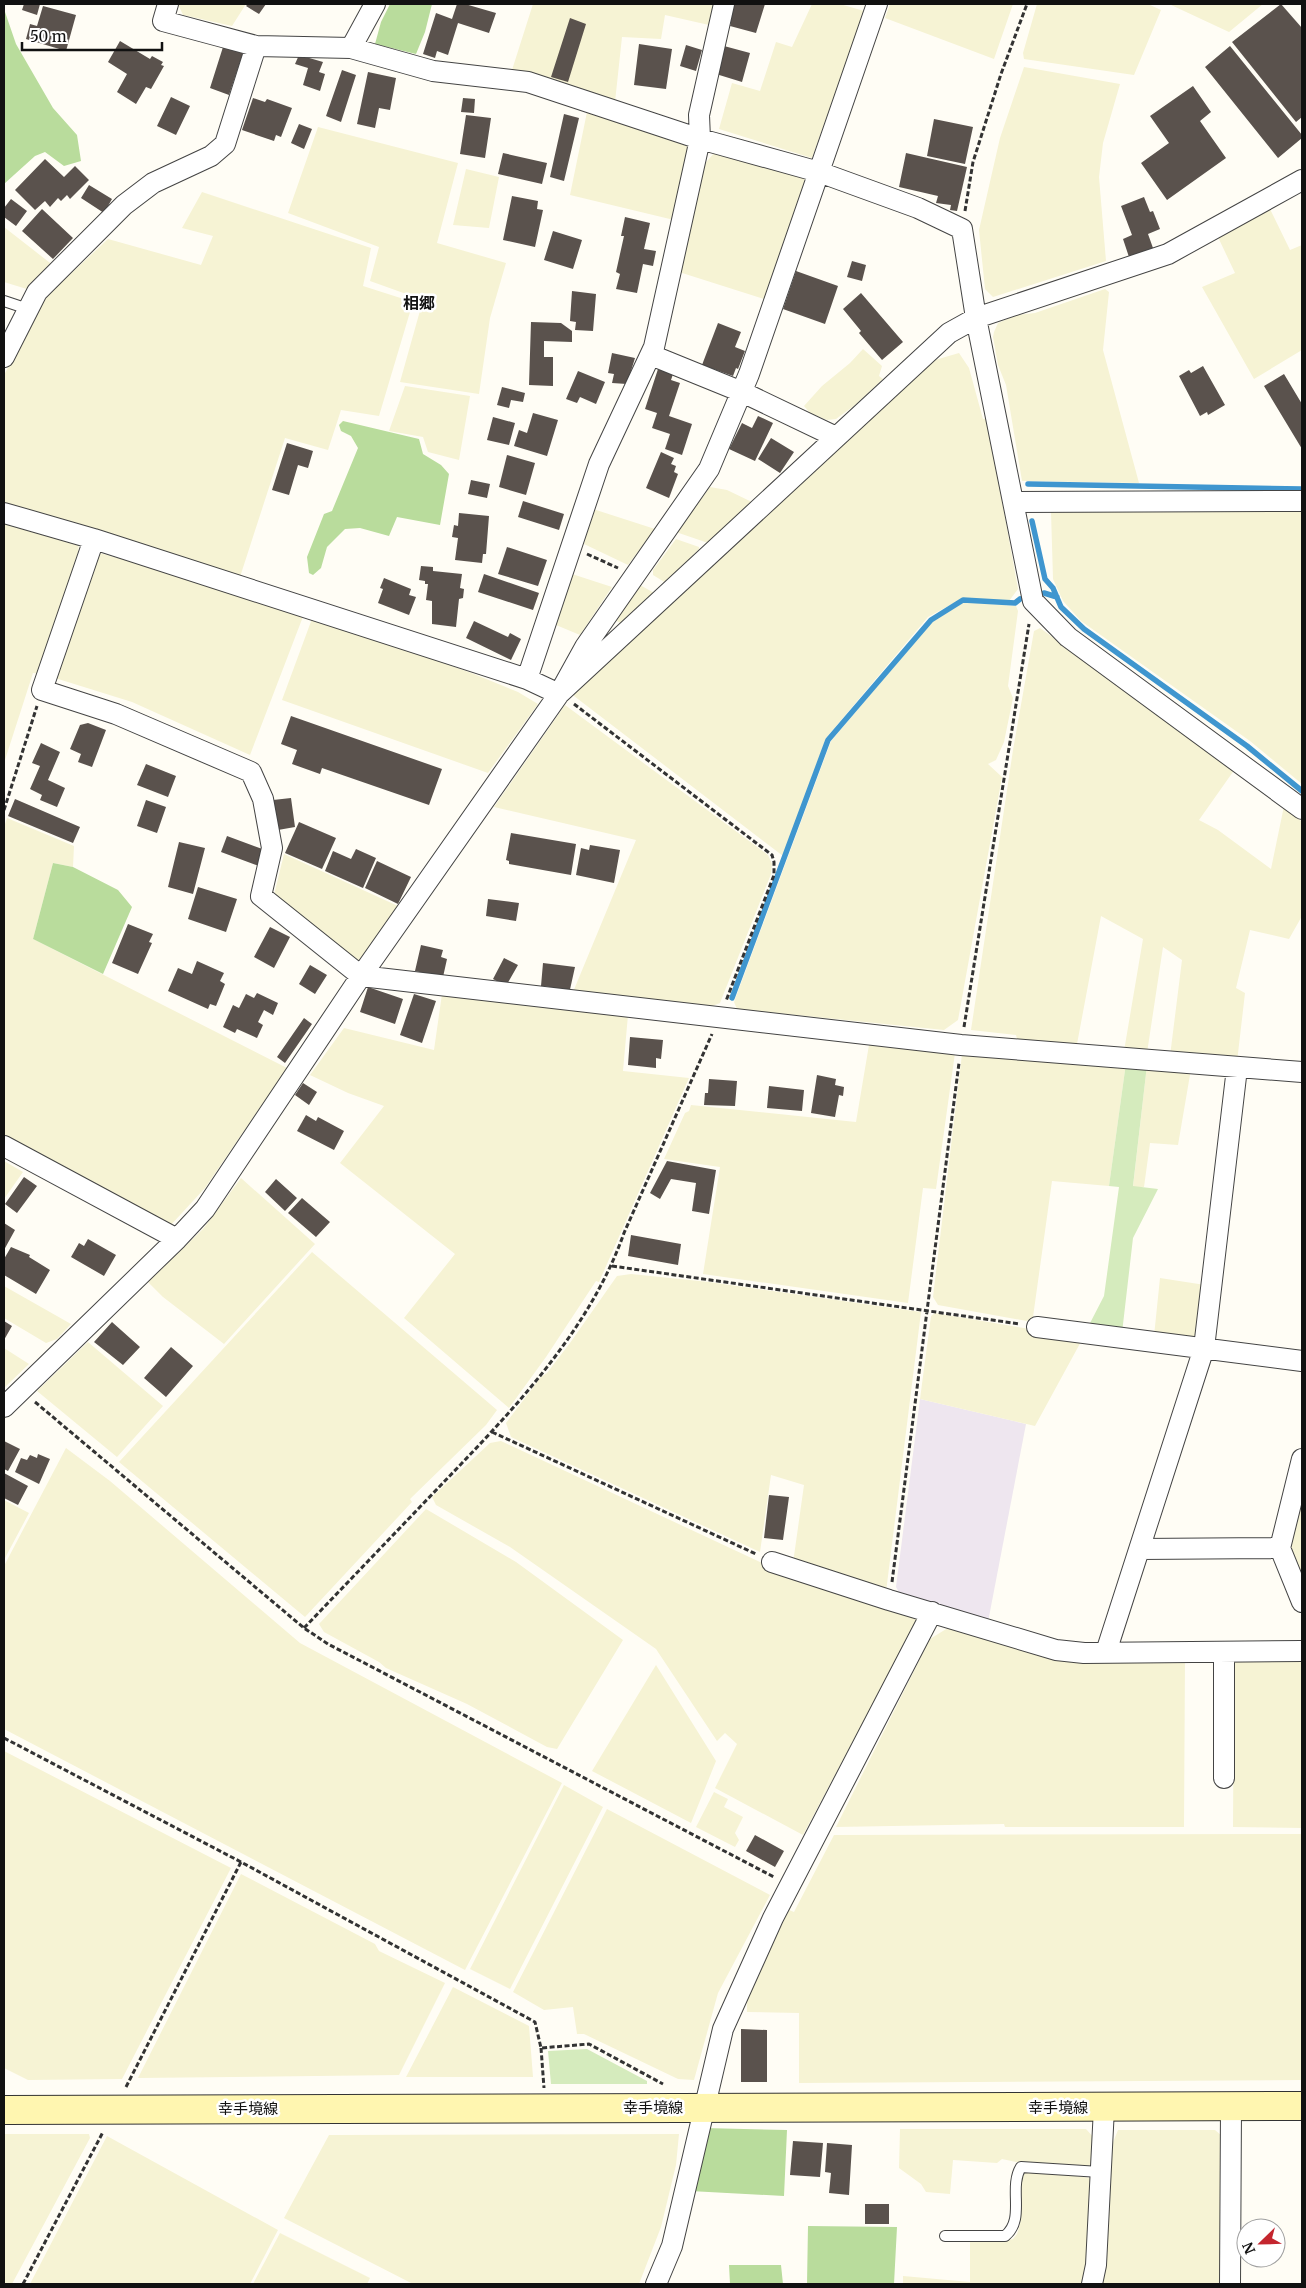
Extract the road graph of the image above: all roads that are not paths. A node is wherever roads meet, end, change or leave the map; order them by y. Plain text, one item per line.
1 (168, 4) edge
2 (375, 4) edge
3 (724, 4) edge
4 (877, 4) edge
5 (256, 46) junction
6 (352, 48) junction
7 (700, 139) junction
8 (820, 172) junction
9 (1302, 180) edge
10 (4, 301) edge
11 (28, 309) junction
12 (976, 318) junction
13 (650, 355) junction
14 (4, 356) edge
15 (742, 392) junction
16 (836, 437) junction
17 (1302, 501) edge
18 (1014, 502) junction
19 (4, 513) edge
20 (94, 539) junction
21 (527, 679) junction
22 (559, 694) junction
23 (1302, 809) edge
24 (361, 976) junction
25 (1237, 1068) junction
26 (1302, 1072) edge
27 (4, 1146) edge
28 (177, 1239) junction
29 (1037, 1327) road end
30 (1204, 1348) junction
31 (1302, 1361) edge
32 (4, 1407) edge
33 (1302, 1459) edge
34 (1280, 1548) junction
35 (1140, 1549) junction
36 (772, 1562) road end
37 (1302, 1602) edge
38 (932, 1612) junction
39 (1106, 1652) junction
40 (1224, 1652) junction
41 (1302, 1652) edge
42 (1224, 1778) dead end
43 (1302, 2106) edge
44 (703, 2108) junction
45 (1104, 2108) junction
46 (1231, 2108) junction
47 (4, 2110) edge
48 (1100, 2172) junction
49 (945, 2236) dead end
50 (656, 2284) edge
51 (1092, 2284) edge
52 (1230, 2284) edge

1 - 5 street
2 - 6 street
3 - 7 street
4 - 8 street
5 - 6 street
5 - 11 street
6 - 7 street
7 - 8 street
7 - 13 street
8 - 12 street
8 - 15 street
9 - 12 street
10 - 11 lane
11 - 14 street
12 - 16 street
12 - 18 street
13 - 15 street
13 - 21 street
15 - 16 street
15 - 22 street
16 - 22 street
17 - 18 street
18 - 23 street
19 - 20 street
20 - 21 street
20 - 24 street
21 - 22 street
22 - 24 street
24 - 25 street
24 - 28 street
25 - 26 street
25 - 30 street
27 - 28 street
28 - 32 street
29 - 30 street
30 - 31 street
30 - 35 street
33 - 34 street
34 - 35 street
34 - 37 street
35 - 39 street
36 - 38 street
38 - 39 street
38 - 44 street
39 - 40 street
40 - 41 street
40 - 42 street
43 - 46 main road, 幸手境線
44 - 45 main road, 幸手境線
44 - 47 main road, 幸手境線
44 - 50 street
45 - 46 main road, 幸手境線
45 - 48 street
46 - 52 street
48 - 49 lane
48 - 51 street

